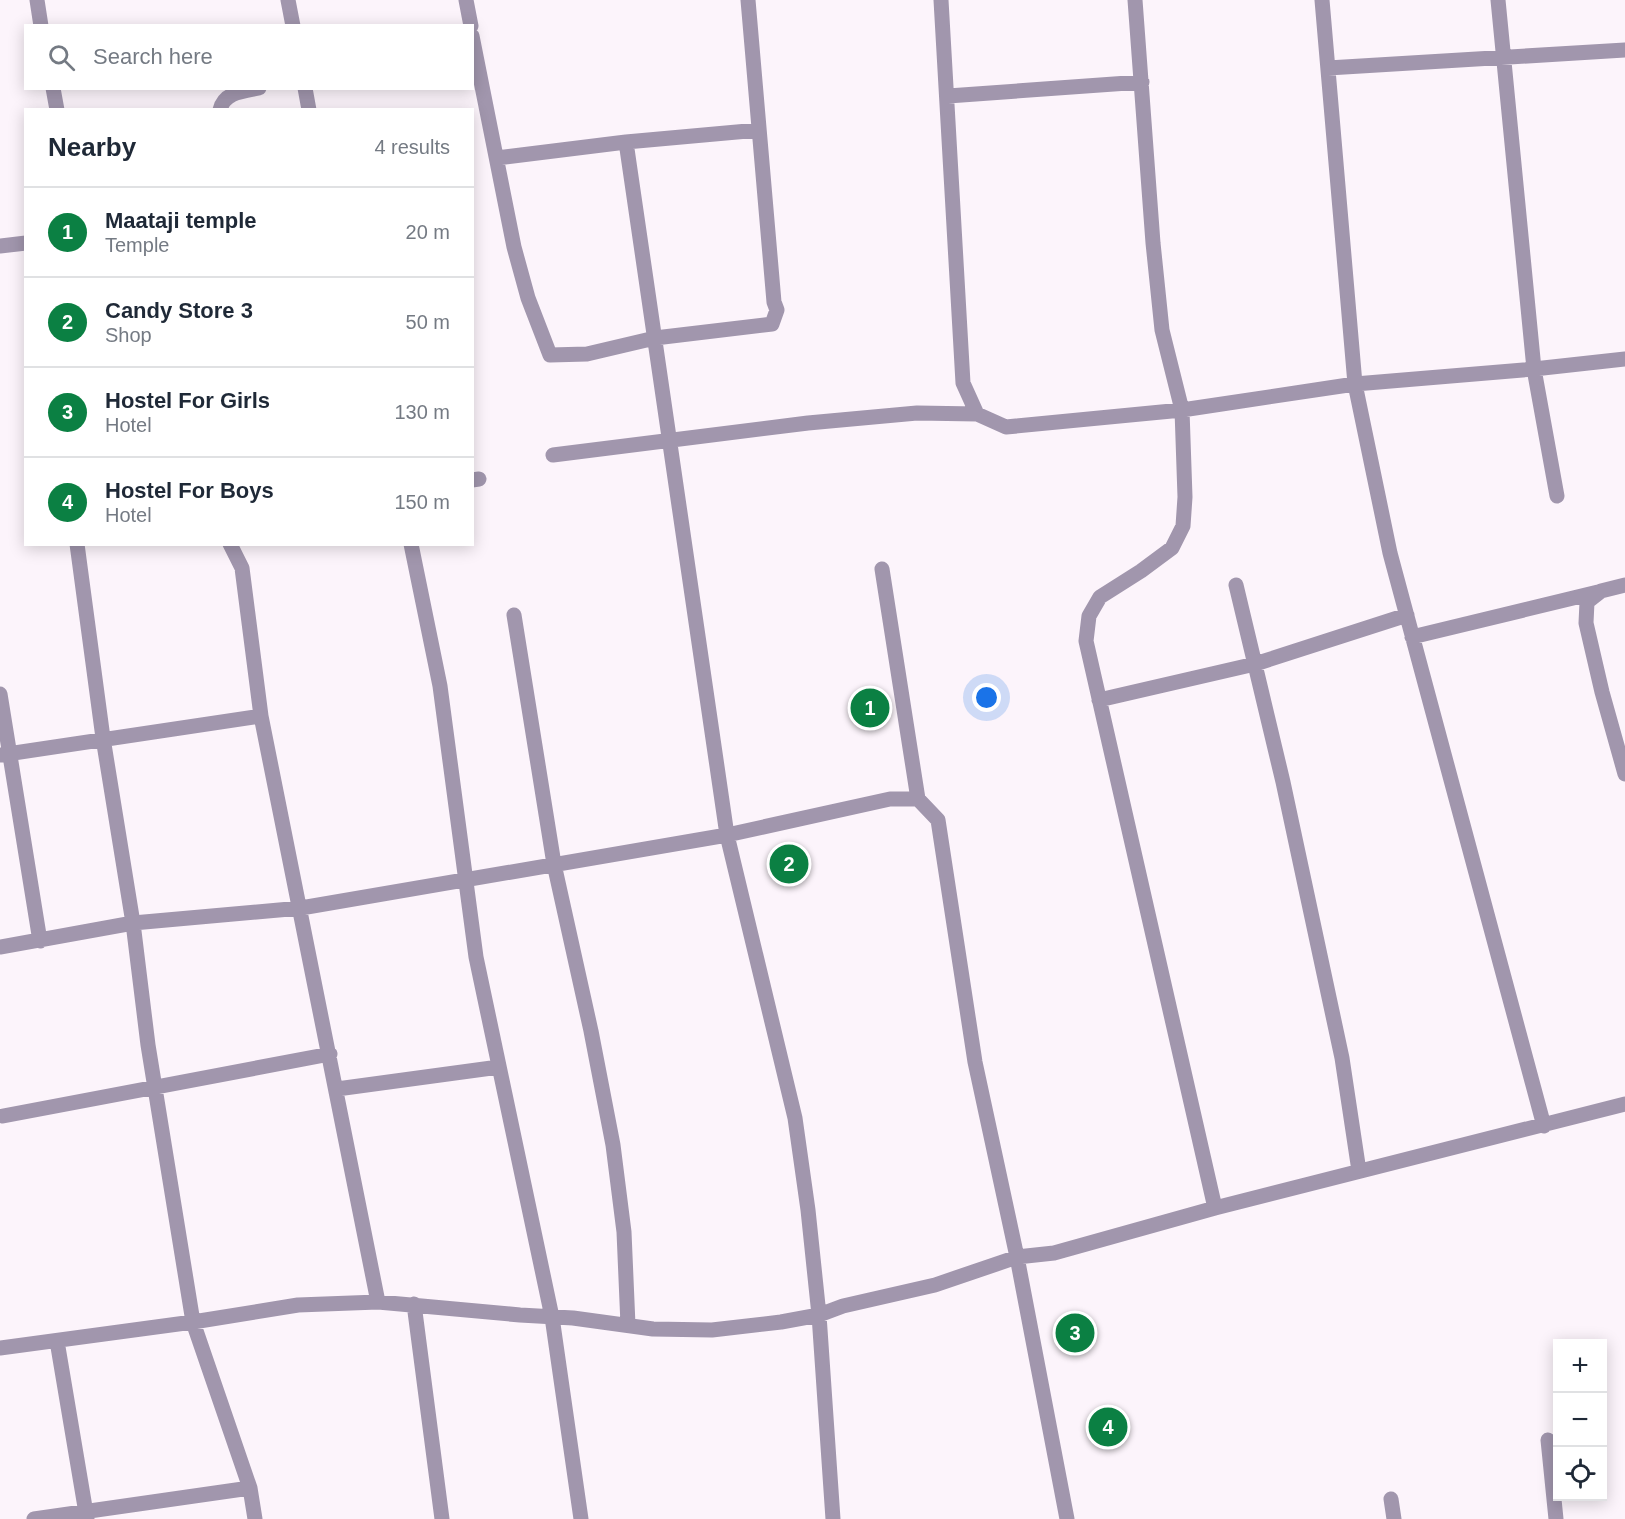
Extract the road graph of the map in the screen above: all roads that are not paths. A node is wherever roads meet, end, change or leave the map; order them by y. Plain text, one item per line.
1 (37, 0) edge
2 (288, 0) edge
3 (466, 0) edge
4 (748, 0) edge
5 (940, 0) edge
6 (1135, 0) edge
7 (1322, 0) edge
8 (1498, 0) edge
9 (41, 24) edge
10 (293, 24) edge
11 (471, 24) edge
12 (474, 49) edge
13 (1625, 50) edge
14 (1503, 57) junction
15 (1328, 68) junction
16 (1142, 82) junction
17 (53, 90) edge
18 (250, 90) edge
19 (304, 90) edge
20 (948, 96) junction
21 (57, 108) edge
22 (220, 108) edge
23 (309, 108) edge
24 (759, 130) junction
25 (626, 142) junction
26 (497, 158) junction
27 (24, 243) edge
28 (0, 246) edge
29 (655, 338) junction
30 (1625, 359) edge
31 (1534, 369) junction
32 (1355, 384) junction
33 (1182, 410) junction
34 (977, 414) junction
35 (670, 440) junction
36 (553, 455) dead end
37 (1557, 496) dead end
38 (77, 546) edge
39 (231, 546) edge
40 (411, 546) edge
41 (882, 569) dead end
42 (1236, 585) dead end
43 (1625, 585) edge
44 (1600, 591) junction
45 (514, 615) dead end
46 (1407, 615) junction
47 (1412, 637) junction
48 (1255, 664) junction
49 (0, 694) edge
50 (1099, 700) junction
51 (261, 716) junction
52 (103, 738) junction
53 (5, 754) edge
54 (1625, 774) edge
55 (918, 799) junction
56 (727, 835) junction
57 (554, 864) junction
58 (464, 879) junction
59 (301, 908) junction
60 (133, 923) junction
61 (40, 941) junction
62 (0, 947) edge
63 (330, 1054) junction
64 (500, 1067) junction
65 (154, 1087) junction
66 (337, 1089) junction
67 (1625, 1104) edge
68 (3, 1116) dead end
69 (1544, 1126) junction
70 (1359, 1171) junction
71 (1215, 1208) junction
72 (1017, 1257) junction
73 (378, 1302) junction
74 (414, 1304) junction
75 (819, 1315) junction
76 (552, 1317) junction
77 (193, 1322) junction
78 (628, 1325) junction
79 (57, 1341) junction
80 (0, 1348) edge
81 (1548, 1440) dead end
82 (250, 1488) junction
83 (1391, 1499) dead end
84 (87, 1515) edge
85 (34, 1519) edge
86 (255, 1519) edge
87 (442, 1519) edge
88 (581, 1519) edge
89 (833, 1519) edge
90 (1067, 1519) edge
91 (1395, 1519) edge
92 (1556, 1519) edge

1 - 9 street
2 - 10 street
3 - 11 street
4 - 24 street
5 - 20 street
6 - 16 street
7 - 15 street
8 - 14 street
12 - 26 street
13 - 14 street
14 - 15 street
14 - 31 street
15 - 32 street
16 - 20 street
16 - 33 street
17 - 21 street
18 - 22 street
19 - 23 street
20 - 34 street
24 - 25 street
24 - 29 street
25 - 26 street
25 - 29 street
26 - 29 street
27 - 28 street
29 - 35 street
30 - 31 street
31 - 32 street
31 - 37 street
32 - 33 street
32 - 46 street
33 - 34 street
33 - 50 street
34 - 35 street
35 - 36 street
35 - 56 street
38 - 52 street
39 - 51 street
40 - 58 street
41 - 55 street
42 - 48 street
43 - 44 street
44 - 47 street
44 - 54 street
45 - 57 street
46 - 47 street
46 - 48 street
47 - 69 street
48 - 50 street
48 - 70 street
49 - 53 street
50 - 71 street
51 - 52 street
51 - 59 street
52 - 53 street
52 - 60 street
53 - 61 street
55 - 56 street
55 - 72 street
56 - 57 street
56 - 75 street
57 - 58 street
57 - 78 street
58 - 59 street
58 - 64 street
59 - 60 street
59 - 63 street
60 - 61 street
60 - 65 street
61 - 62 street
63 - 65 street
63 - 66 street
64 - 66 street
64 - 76 street
65 - 68 street
65 - 77 street
66 - 73 street
67 - 69 street
69 - 70 street
70 - 71 street
71 - 72 street
72 - 75 street
72 - 90 street
73 - 74 street
73 - 77 street
74 - 76 street
74 - 87 street
75 - 78 street
75 - 89 street
76 - 78 street
76 - 88 street
77 - 79 street
77 - 82 street
79 - 80 street
79 - 84 street
81 - 92 street
82 - 84 street
82 - 86 street
83 - 91 street
84 - 85 street

